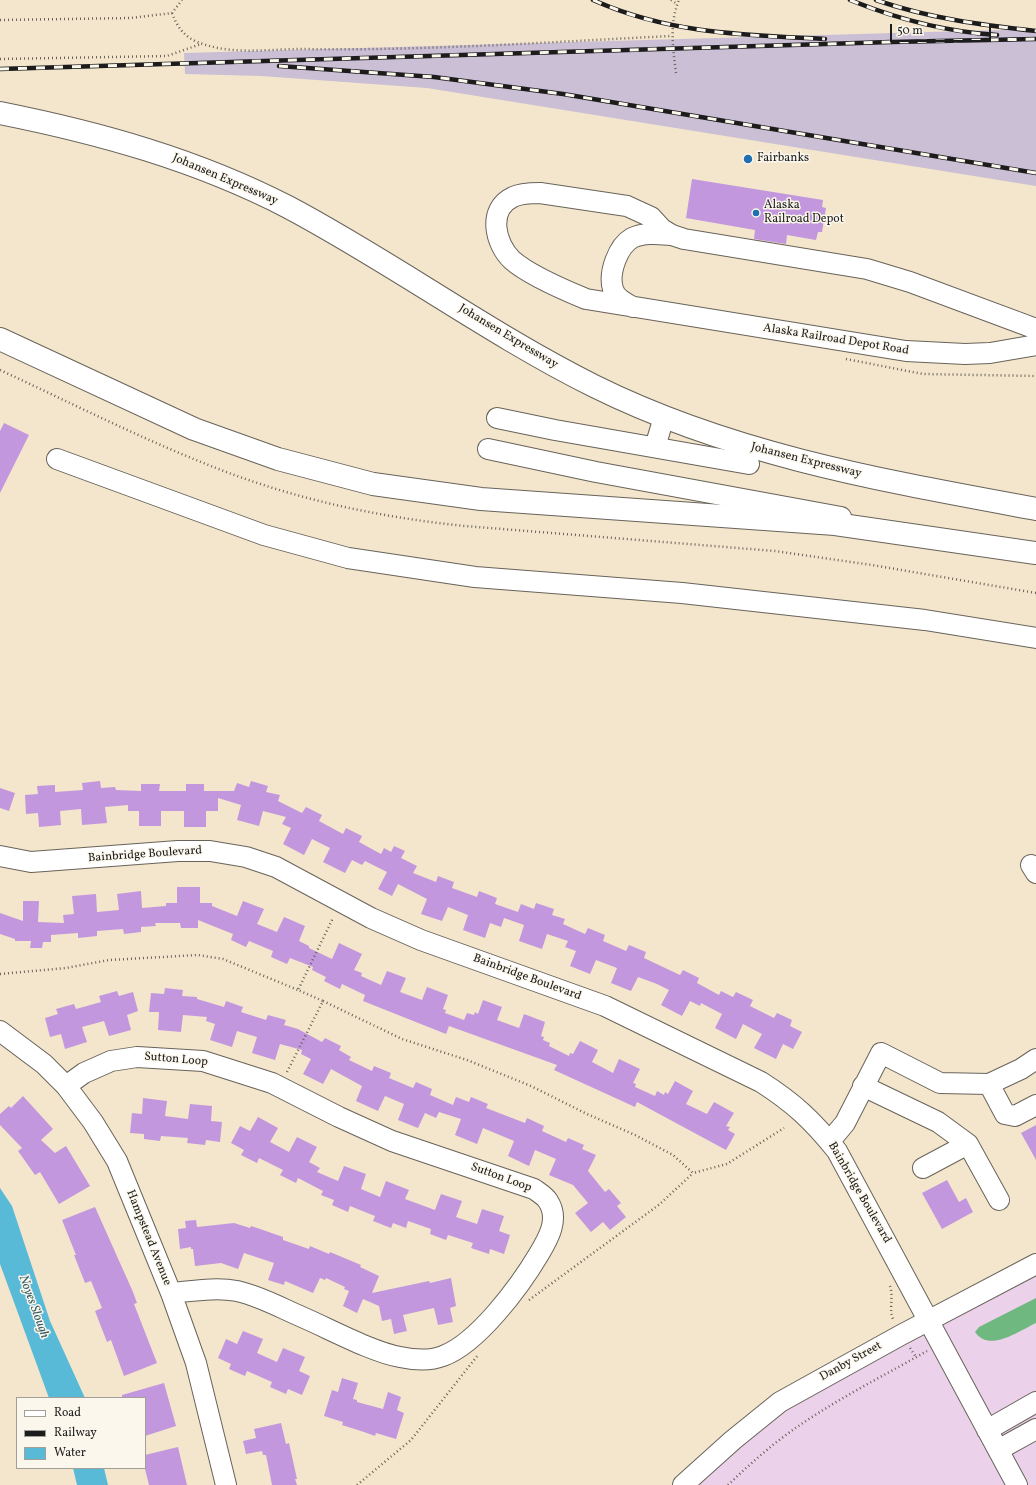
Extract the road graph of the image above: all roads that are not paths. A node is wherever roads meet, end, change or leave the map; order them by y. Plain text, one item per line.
1 (0, 114) edge
2 (672, 235) junction
3 (636, 308) junction
4 (1036, 329) edge
5 (0, 339) edge
6 (1036, 345) edge
7 (664, 417) junction
8 (497, 418) dead end
9 (655, 447) junction
10 (488, 449) dead end
11 (57, 459) dead end
12 (749, 464) dead end
13 (1036, 510) edge
14 (1006, 548) junction
15 (1036, 553) edge
16 (1036, 638) edge
17 (0, 856) edge
18 (0, 1030) edge
19 (1036, 1059) edge
20 (989, 1084) junction
21 (66, 1086) junction
22 (862, 1086) junction
23 (1036, 1105) edge
24 (830, 1142) junction
25 (968, 1144) junction
26 (923, 1168) dead end
27 (999, 1200) dead end
28 (1036, 1264) edge
29 (171, 1293) junction
30 (930, 1320) junction
31 (1036, 1402) edge
32 (987, 1430) junction
33 (1036, 1430) edge
34 (998, 1450) junction
35 (226, 1485) edge
36 (683, 1485) edge
37 (1017, 1485) edge

1 - 7 highway, Johansen Expressway
2 - 3 street, Alaska Railroad Depot Road
2 - 3 street, Alaska Railroad Depot Road
2 - 4 street, Alaska Railroad Depot Road
3 - 6 street, Alaska Railroad Depot Road
5 - 14 highway
7 - 9 street
7 - 13 highway, Johansen Expressway
8 - 9 street
9 - 12 street
10 - 14 street
11 - 16 street
14 - 15 highway
17 - 24 street, Bainbridge Boulevard
18 - 21 street, Hampstead Avenue
19 - 20 street
20 - 22 street
20 - 23 street
21 - 29 street, Hampstead Avenue
21 - 29 street, Sutton Loop
22 - 24 street
22 - 25 street
24 - 30 street, Bainbridge Boulevard
25 - 26 street
25 - 27 street
28 - 30 street, Danby Street
29 - 35 street, Hampstead Avenue
30 - 32 street, Bainbridge Boulevard
30 - 36 street, Danby Street
31 - 32 street
32 - 34 street, Bainbridge Boulevard
33 - 34 street
34 - 37 street, Bainbridge Boulevard

